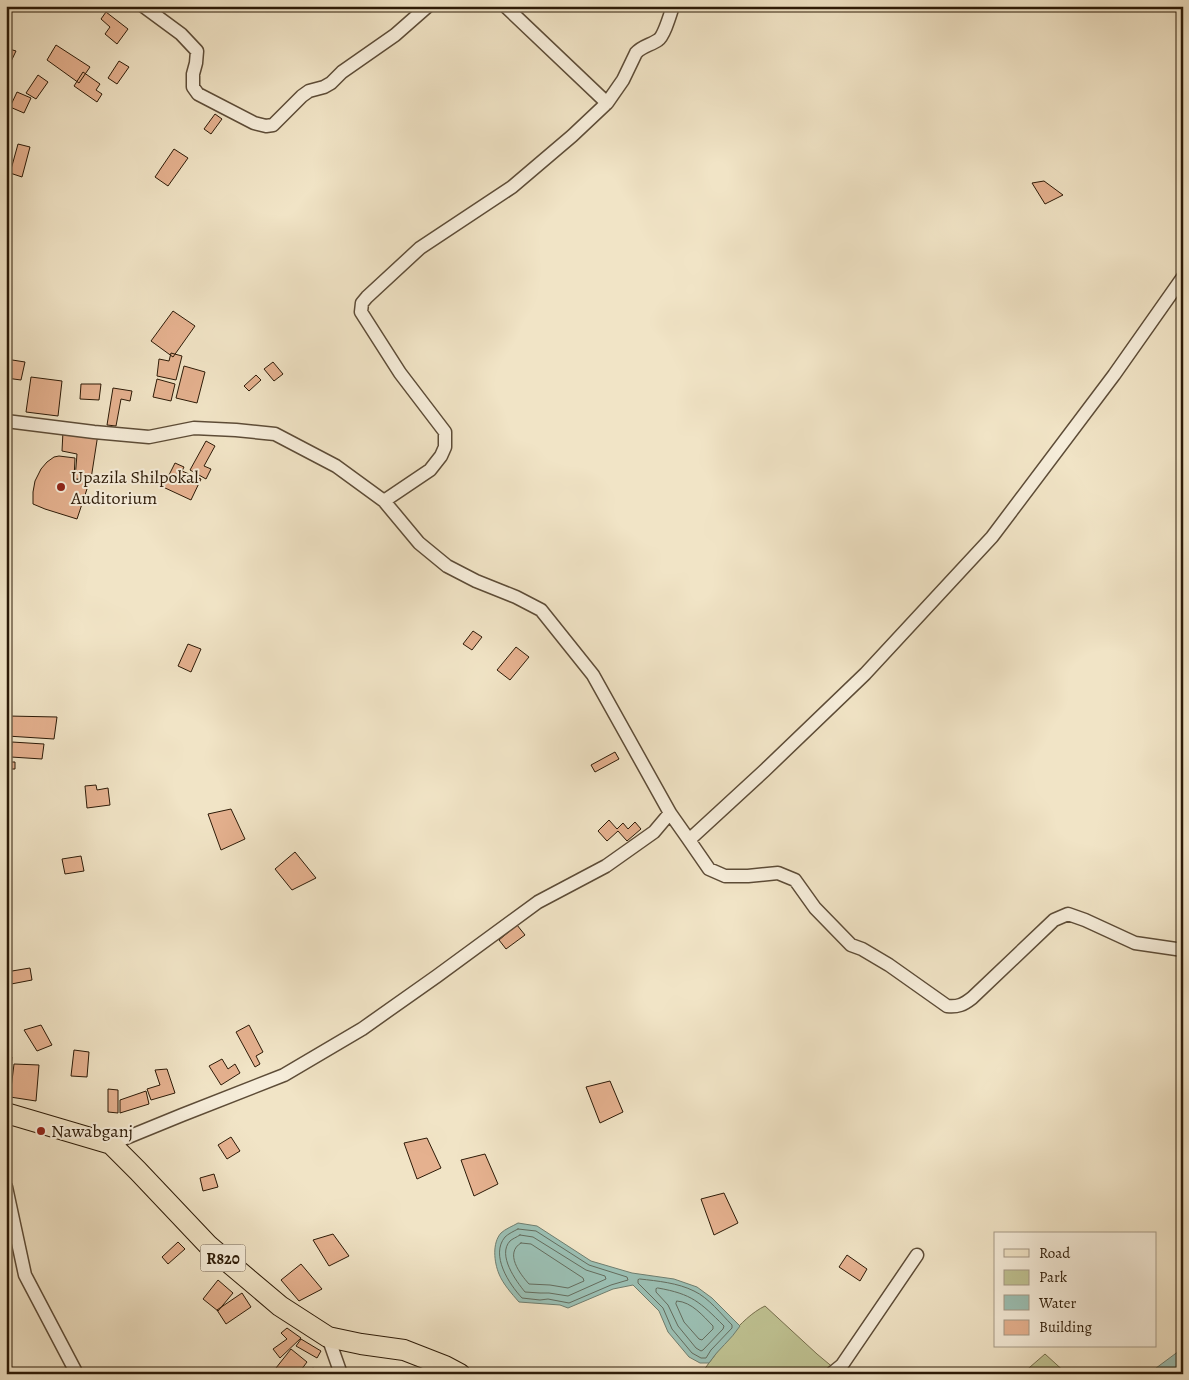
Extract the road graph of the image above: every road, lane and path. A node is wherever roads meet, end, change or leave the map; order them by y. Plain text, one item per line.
1 (143, 6) edge
2 (428, 6) edge
3 (505, 6) edge
4 (673, 6) edge
5 (607, 103) junction
6 (1183, 277) edge
7 (6, 421) edge
8 (384, 501) junction
9 (670, 813) junction
10 (689, 840) junction
11 (1183, 950) edge
12 (6, 1113) edge
13 (111, 1144) junction
14 (6, 1187) edge
15 (917, 1255) dead end
16 (328, 1337) junction
17 (77, 1374) edge
18 (341, 1374) edge
19 (460, 1374) edge
20 (831, 1374) edge

1 - 2 street
3 - 5 street
4 - 5 street
5 - 8 street
6 - 10 street
7 - 8 street
8 - 9 street
9 - 10 street
9 - 13 street
10 - 11 street
12 - 13 main road, R820
13 - 16 main road, R820
14 - 17 street
15 - 20 street
16 - 18 street
16 - 19 main road, R820

